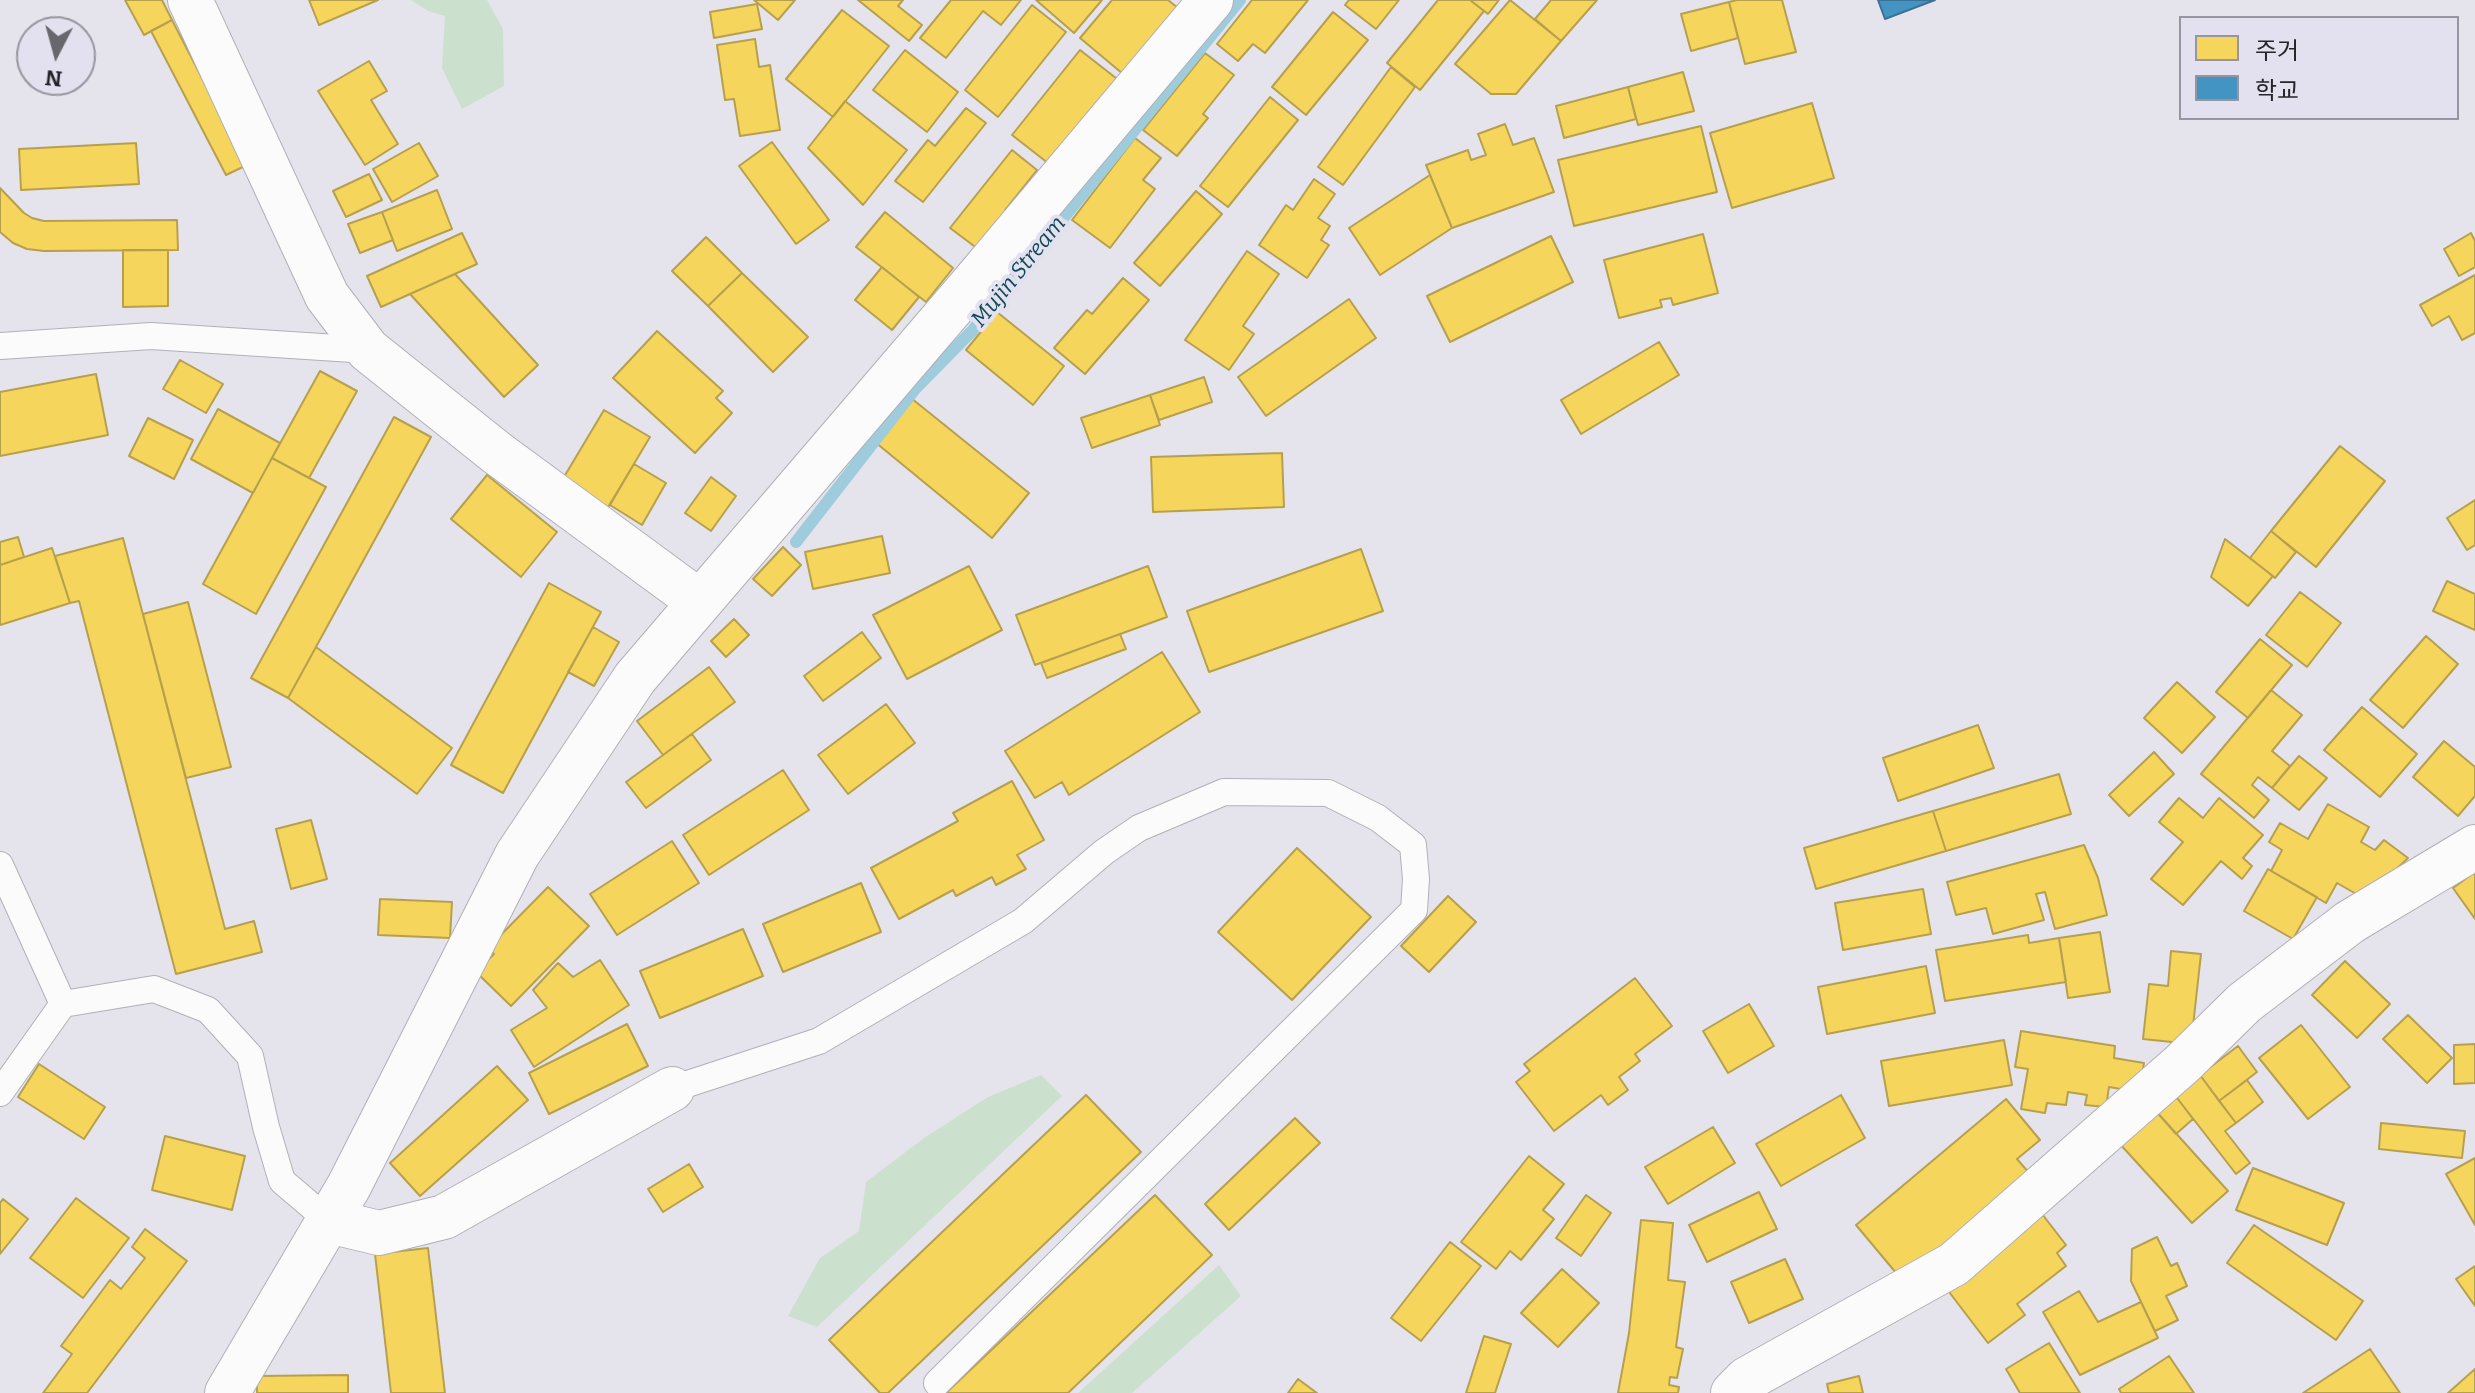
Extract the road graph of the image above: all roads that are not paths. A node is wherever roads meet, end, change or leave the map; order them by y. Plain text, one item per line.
1 (190, 0) edge
2 (1211, 0) edge
3 (0, 346) edge
4 (368, 350) junction
5 (700, 602) junction
6 (2475, 847) edge
7 (0, 865) edge
8 (63, 1004) junction
9 (672, 1089) joint
10 (0, 1093) edge
11 (329, 1221) junction
12 (937, 1383) dead end
13 (227, 1393) edge
14 (1733, 1393) edge

1 - 4 street
2 - 5 street
3 - 4 lane
4 - 5 street
5 - 11 street
6 - 14 street
7 - 8 lane
8 - 10 lane
8 - 11 lane
9 - 11 street
9 - 12 lane
11 - 13 street

